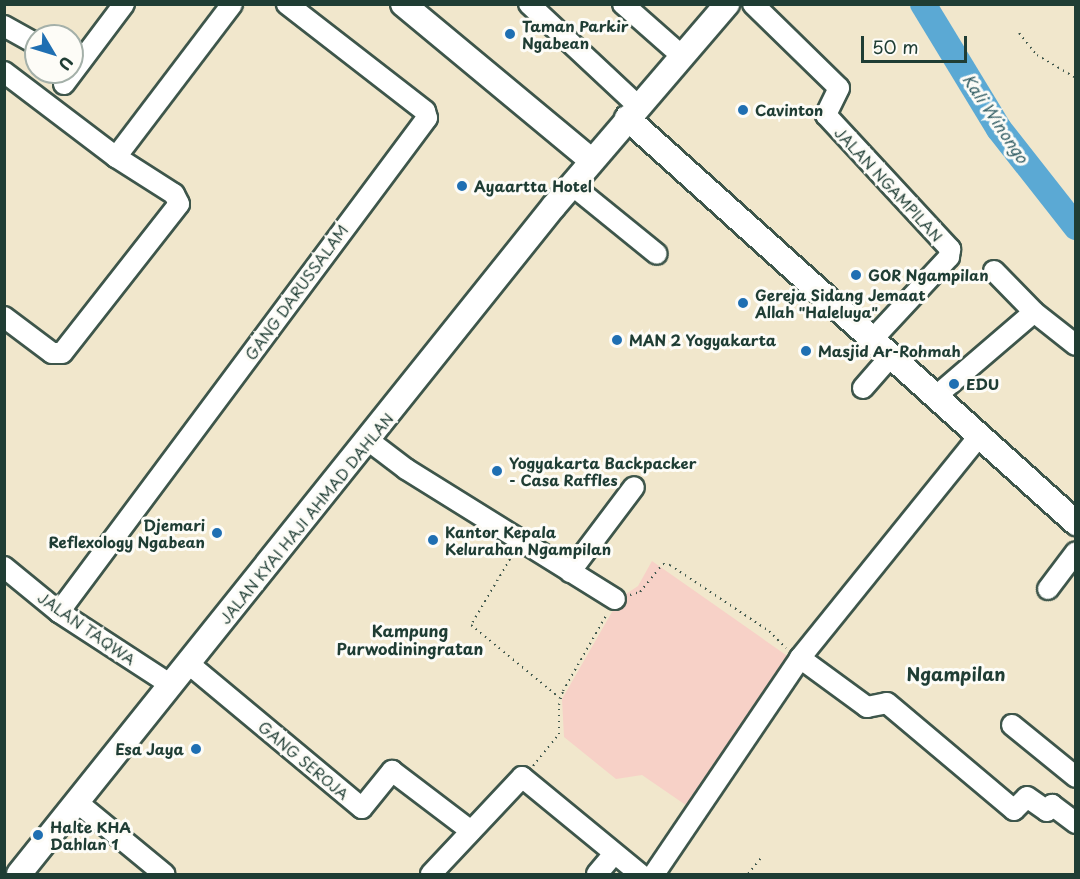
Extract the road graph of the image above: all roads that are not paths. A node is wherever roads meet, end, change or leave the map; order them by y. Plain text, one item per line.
1 (124, 4) edge
2 (232, 4) edge
3 (287, 4) edge
4 (403, 4) edge
5 (529, 4) edge
6 (622, 4) edge
7 (727, 4) edge
8 (753, 4) edge
9 (4, 26) edge
10 (24, 37) edge
11 (682, 56) junction
12 (84, 57) edge
13 (4, 72) edge
14 (633, 112) junction
15 (116, 157) junction
16 (591, 160) junction
17 (572, 185) junction
18 (657, 254) dead end
19 (994, 271) dead end
20 (1034, 312) junction
21 (4, 317) edge
22 (872, 340) junction
23 (1076, 345) edge
24 (890, 357) junction
25 (863, 388) dead end
26 (935, 397) junction
27 (979, 436) junction
28 (368, 440) junction
29 (634, 487) dead end
30 (1076, 523) edge
31 (1076, 552) edge
32 (4, 567) edge
33 (570, 572) junction
34 (1048, 589) dead end
35 (615, 599) road end
36 (59, 612) junction
37 (800, 658) junction
38 (189, 664) junction
39 (171, 685) junction
40 (1012, 724) dead end
41 (1076, 777) edge
42 (78, 803) junction
43 (1076, 823) edge
44 (471, 831) junction
45 (614, 854) junction
46 (441, 871) edge
47 (19, 874) edge
48 (164, 874) edge
49 (597, 874) edge
50 (640, 874) edge
51 (654, 874) edge

1 - 12 street
2 - 15 street
3 - 36 street, GANG DARUSSALAM
4 - 16 main road
5 - 14 street
6 - 11 street
7 - 11 main road, JALAN KYAI HAJI AHMAD DAHLAN
8 - 22 street, JALAN NGAMPILAN
9 - 10 street
11 - 14 main road, JALAN KYAI HAJI AHMAD DAHLAN
13 - 15 street
14 - 16 main road, JALAN KYAI HAJI AHMAD DAHLAN
14 - 22 main road
15 - 21 street
16 - 17 main road, JALAN KYAI HAJI AHMAD DAHLAN
17 - 18 street
17 - 28 main road, JALAN KYAI HAJI AHMAD DAHLAN
19 - 20 street
20 - 23 street
20 - 26 street
22 - 24 main road
24 - 25 street
24 - 26 main road
26 - 27 main road
27 - 30 main road
27 - 37 street
28 - 33 street
28 - 38 main road, JALAN KYAI HAJI AHMAD DAHLAN
29 - 33 street
31 - 34 street
32 - 36 street, JALAN TAQWA
33 - 35 street
36 - 39 street, JALAN TAQWA
37 - 43 street
37 - 51 street
38 - 39 main road, JALAN KYAI HAJI AHMAD DAHLAN
38 - 44 street, GANG SEROJA
39 - 42 main road, JALAN KYAI HAJI AHMAD DAHLAN
40 - 41 street
42 - 47 main road, JALAN KYAI HAJI AHMAD DAHLAN
42 - 48 street
44 - 45 street
44 - 46 street
45 - 49 street
45 - 50 street

